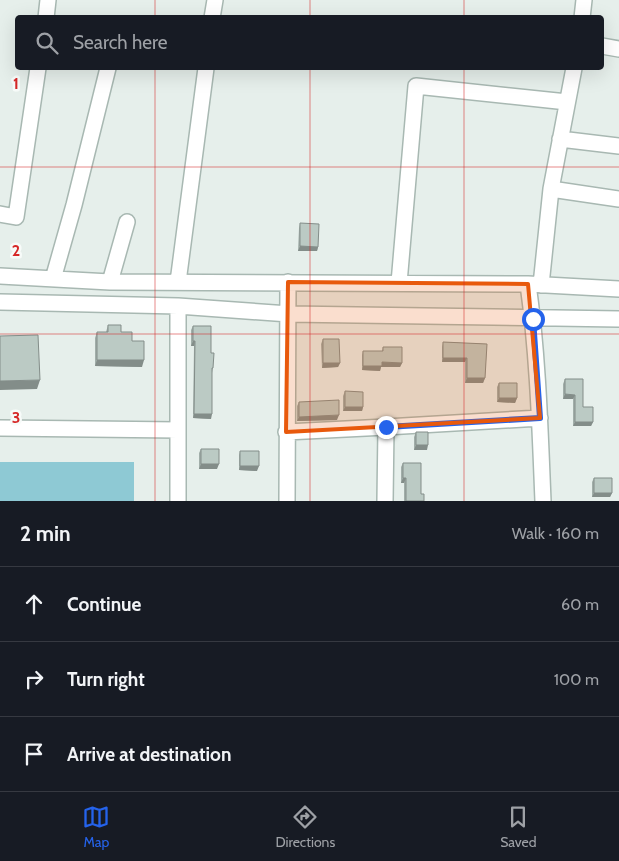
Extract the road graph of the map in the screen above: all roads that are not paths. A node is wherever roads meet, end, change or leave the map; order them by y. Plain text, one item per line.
1 (48, 0) edge
2 (215, 0) edge
3 (584, 0) edge
4 (46, 15) edge
5 (212, 15) edge
6 (582, 15) edge
7 (604, 46) edge
8 (619, 49) edge
9 (38, 70) edge
10 (108, 70) edge
11 (206, 70) edge
12 (574, 70) edge
13 (567, 102) junction
14 (560, 139) junction
15 (619, 146) edge
16 (551, 189) junction
17 (619, 199) edge
18 (0, 214) edge
19 (127, 222) dead end
20 (0, 276) edge
21 (53, 279) junction
22 (110, 282) junction
23 (178, 282) junction
24 (288, 282) junction
25 (399, 283) junction
26 (535, 284) junction
27 (619, 289) edge
28 (0, 302) edge
29 (178, 306) junction
30 (289, 314) junction
31 (533, 319) junction
32 (619, 319) edge
33 (540, 418) junction
34 (386, 427) junction
35 (0, 428) edge
36 (178, 430) junction
37 (286, 432) junction
38 (178, 501) edge
39 (287, 501) edge
40 (385, 501) edge
41 (543, 501) edge

1 - 4 street
2 - 5 street
3 - 6 street
7 - 8 street
9 - 18 street
10 - 21 street
11 - 23 street
12 - 13 street
13 - 14 street
13 - 25 street
14 - 15 street
14 - 16 street
16 - 17 street
16 - 26 street
19 - 22 street
20 - 21 street
21 - 22 street
22 - 23 street
23 - 24 street
24 - 25 street
24 - 30 street
25 - 26 street
26 - 27 street
26 - 31 street
28 - 29 street
29 - 30 street
29 - 36 street
30 - 31 street
30 - 37 street
31 - 32 street
31 - 33 street
33 - 34 street
33 - 41 street
34 - 37 street
34 - 40 street
35 - 36 street
36 - 38 street
37 - 39 street

